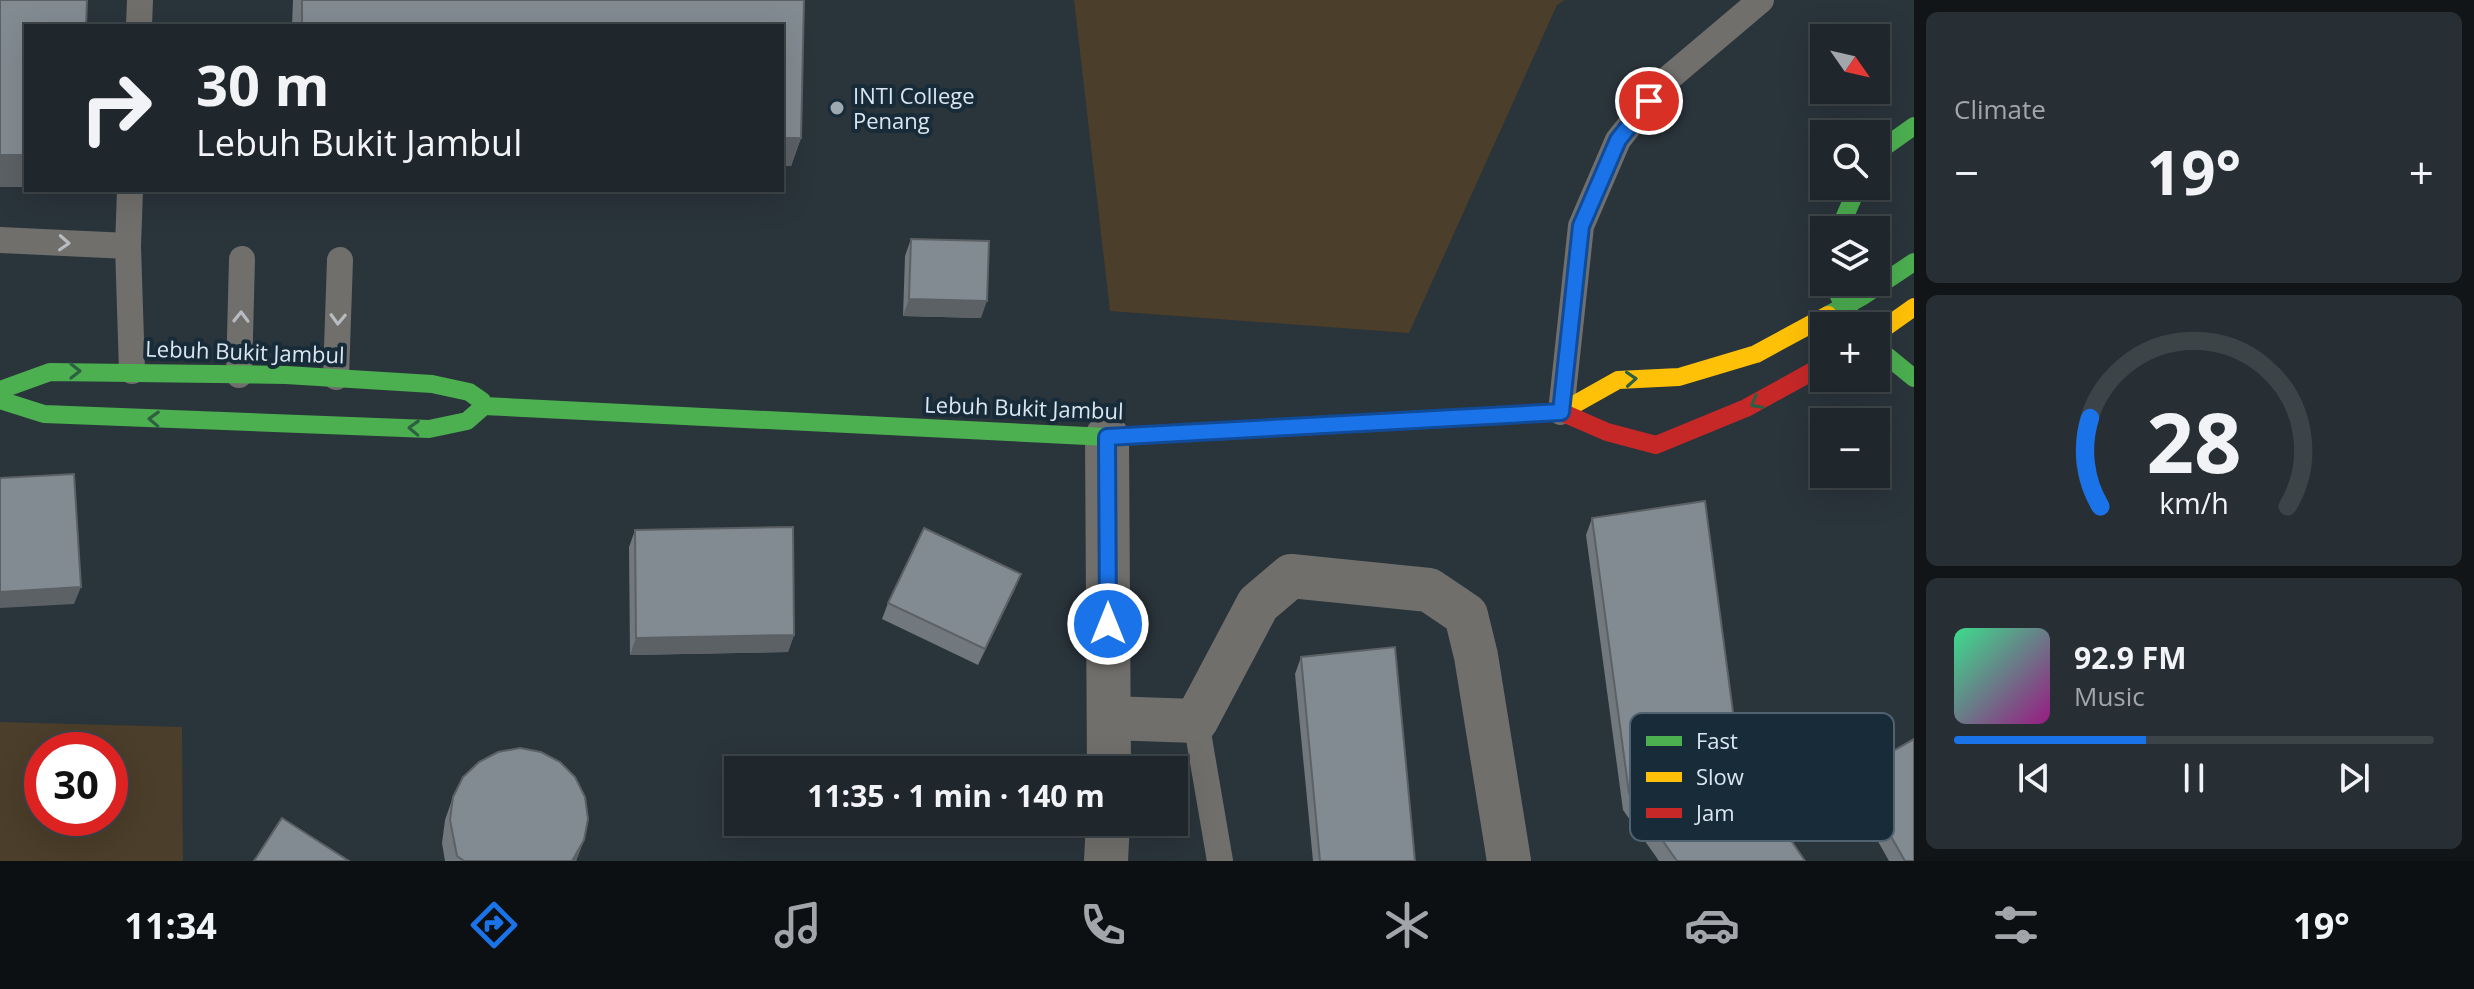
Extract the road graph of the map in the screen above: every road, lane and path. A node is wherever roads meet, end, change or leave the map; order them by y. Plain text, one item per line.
1 (140, 0) edge
2 (1761, 0) edge
3 (139, 24) edge
4 (1914, 126) edge
5 (1890, 143) edge
6 (130, 192) edge
7 (0, 240) edge
8 (128, 246) junction
9 (242, 259) dead end
10 (340, 260) dead end
11 (1914, 262) edge
12 (1914, 307) edge
13 (1890, 324) edge
14 (1890, 358) edge
15 (132, 371) junction
16 (1810, 373) edge
17 (239, 375) junction
18 (336, 377) junction
19 (1914, 378) edge
20 (0, 390) edge
21 (0, 400) edge
22 (484, 406) junction
23 (1561, 412) junction
24 (1107, 437) junction
25 (1109, 718) junction
26 (1196, 721) junction
27 (1109, 756) edge
28 (1107, 836) edge
29 (1106, 861) edge
30 (1220, 861) edge
31 (1509, 861) edge

1 - 3 lane
2 - 23 lane
4 - 5 main road
6 - 8 lane
7 -> 8 lane
8 - 15 lane
17 -> 9 lane
10 -> 18 lane
23 -> 11 main road, Lebuh Bukit Jambul
12 - 13 main road
14 - 19 main road
15 - 17 main road, Lebuh Bukit Jambul
20 -> 15 main road, Lebuh Bukit Jambul
16 -> 23 main road, Lebuh Bukit Jambul
17 - 18 main road, Lebuh Bukit Jambul
18 - 22 main road, Lebuh Bukit Jambul
22 -> 21 main road
22 - 24 main road, Lebuh Bukit Jambul
23 - 24 main road, Lebuh Bukit Jambul
24 - 25 street
25 - 26 street
25 - 27 street
26 - 30 lane
26 - 31 street
28 - 29 street

